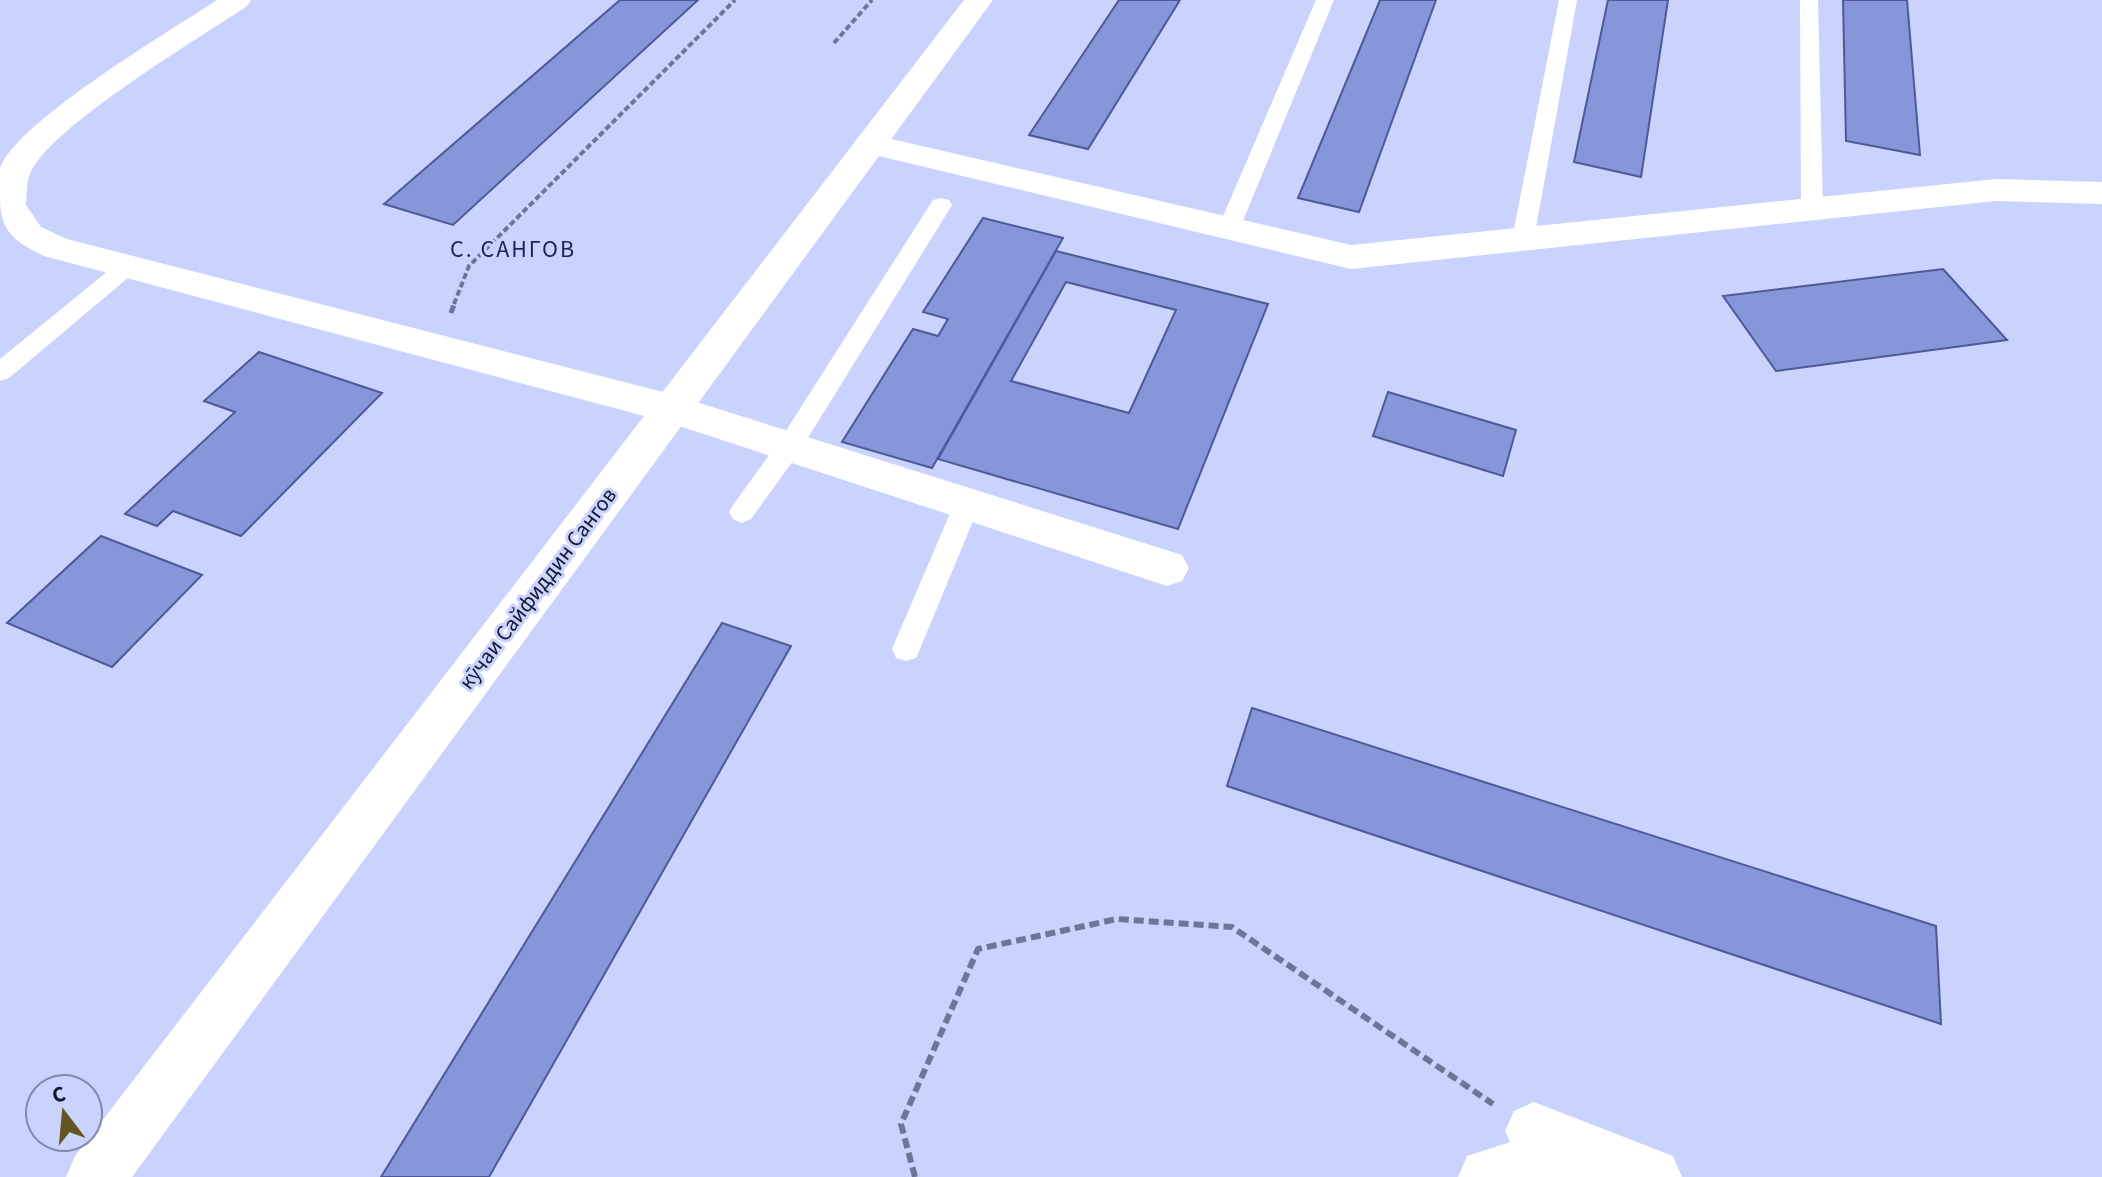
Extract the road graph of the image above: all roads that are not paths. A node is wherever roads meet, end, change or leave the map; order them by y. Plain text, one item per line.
1 (237, 0) edge
2 (979, 0) edge
3 (1325, 0) edge
4 (1568, 0) edge
5 (1809, 0) edge
6 (870, 144) junction
7 (2102, 193) edge
8 (941, 205) dead end
9 (1812, 209) junction
10 (1229, 228) junction
11 (1523, 239) junction
12 (127, 267) junction
13 (0, 372) edge
14 (671, 409) junction
15 (789, 447) junction
16 (967, 504) junction
17 (742, 512) dead end
18 (1167, 568) dead end
19 (906, 649) dead end
20 (1534, 1131) road end
21 (1590, 1153) junction
22 (96, 1177) edge
23 (1488, 1177) edge
24 (1652, 1177) edge

1 - 12 street
2 - 6 street, кӯчаи Сайфиддин Сангов
3 - 10 lane
4 - 11 lane
5 - 9 lane
6 - 10 street
6 - 14 street, кӯчаи Сайфиддин Сангов
7 - 9 street
8 - 15 lane
9 - 11 street
10 - 11 street
12 - 13 lane
12 - 14 street
14 - 15 street
14 - 22 street, кӯчаи Сайфиддин Сангов
15 - 16 street
15 - 17 lane
16 - 18 street
16 - 19 lane
20 - 21 street
21 - 23 street
21 - 24 street

